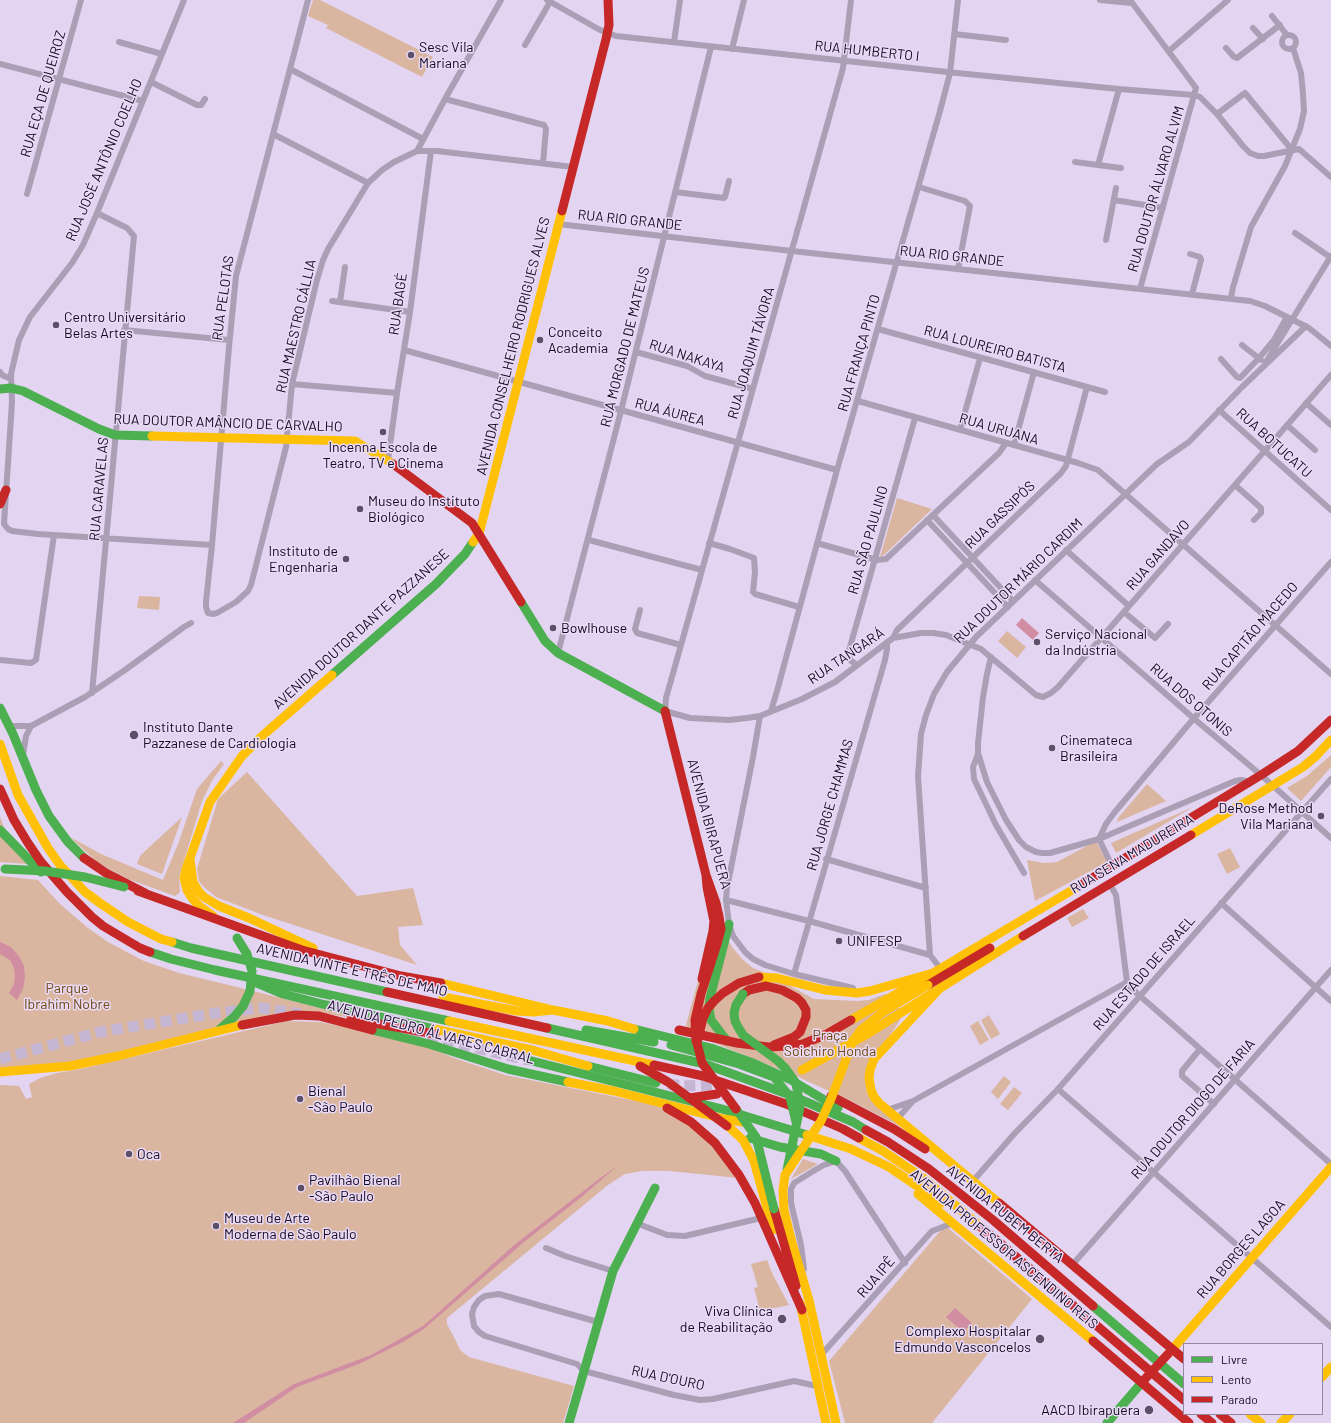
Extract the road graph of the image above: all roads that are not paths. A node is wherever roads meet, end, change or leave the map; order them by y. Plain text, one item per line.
1 (81, 0) edge
2 (184, 0) edge
3 (308, 0) edge
4 (502, 0) edge
5 (608, 0) edge
6 (680, 0) edge
7 (744, 0) edge
8 (851, 0) edge
9 (958, 0) edge
10 (1100, 0) edge
11 (1228, 0) edge
12 (548, 1) edge
13 (1131, 2) edge
14 (1272, 16) dead end
15 (1280, 25) junction
16 (1253, 28) dead end
17 (608, 33) junction
18 (954, 34) junction
19 (1287, 35) junction
20 (1263, 39) junction
21 (1006, 40) dead end
22 (119, 42) dead end
23 (674, 42) junction
24 (525, 45) dead end
25 (711, 46) junction
26 (1226, 48) dead end
27 (1293, 48) junction
28 (732, 49) junction
29 (1169, 51) junction
30 (162, 54) junction
31 (844, 61) junction
32 (0, 64) edge
33 (290, 69) junction
34 (950, 72) junction
35 (59, 79) junction
36 (151, 82) junction
37 (1119, 89) junction
38 (1194, 95) junction
39 (205, 99) dead end
40 (445, 99) junction
41 (143, 101) junction
42 (1217, 114) junction
43 (273, 134) junction
44 (423, 139) junction
45 (1292, 150) junction
46 (417, 151) junction
47 (431, 151) junction
48 (1076, 162) dead end
49 (543, 164) junction
50 (1098, 165) junction
51 (573, 167) junction
52 (1121, 168) dead end
53 (1331, 177) edge
54 (729, 181) dead end
55 (368, 183) junction
56 (919, 187) junction
57 (1116, 188) dead end
58 (676, 192) junction
59 (27, 194) dead end
60 (1114, 200) junction
61 (1163, 208) junction
62 (97, 213) junction
63 (558, 224) junction
64 (1294, 234) dead end
65 (665, 236) junction
66 (1106, 240) dead end
67 (792, 251) junction
68 (1190, 254) dead end
69 (1331, 256) edge
70 (897, 262) junction
71 (346, 267) dead end
72 (958, 269) junction
73 (1140, 289) junction
74 (1192, 294) junction
75 (1231, 298) junction
76 (332, 301) dead end
77 (340, 302) junction
78 (410, 312) junction
79 (1290, 318) junction
80 (1306, 326) junction
81 (878, 329) junction
82 (124, 330) junction
83 (229, 340) junction
84 (1242, 345) dead end
85 (1331, 346) edge
86 (404, 350) junction
87 (636, 352) junction
88 (980, 358) junction
89 (1259, 358) junction
90 (1221, 359) dead end
91 (1265, 365) junction
92 (0, 372) edge
93 (1034, 372) junction
94 (1330, 379) edge
95 (517, 382) junction
96 (292, 384) junction
97 (6, 386) edge
98 (1087, 387) junction
99 (754, 389) junction
100 (1105, 392) dead end
101 (397, 393) junction
102 (858, 402) junction
103 (1306, 403) junction
104 (1219, 410) junction
105 (621, 411) junction
106 (914, 418) junction
107 (1287, 425) junction
108 (1331, 425) edge
109 (960, 430) junction
110 (115, 434) junction
111 (221, 439) junction
112 (286, 440) junction
113 (738, 443) junction
114 (1006, 443) junction
115 (1014, 445) junction
116 (1315, 450) dead end
117 (1265, 451) junction
118 (388, 460) junction
119 (1067, 460) junction
120 (837, 470) junction
121 (1235, 485) junction
122 (6, 490) junction
123 (1126, 494) junction
124 (0, 504) edge
125 (1331, 510) edge
126 (933, 515) junction
127 (927, 520) junction
128 (1254, 520) dead end
129 (479, 534) junction
130 (54, 535) junction
131 (106, 539) junction
132 (589, 540) junction
133 (709, 543) junction
134 (817, 543) junction
135 (1183, 544) junction
136 (212, 545) junction
137 (1066, 550) junction
138 (972, 558) junction
139 (875, 559) junction
140 (1331, 562) edge
141 (967, 563) junction
142 (702, 570) junction
143 (1035, 580) junction
144 (1013, 601) junction
145 (1008, 606) junction
146 (1129, 606) junction
147 (206, 607) joint
148 (799, 607) junction
149 (640, 610) dead end
150 (1124, 612) junction
151 (191, 623) dead end
152 (1168, 624) dead end
153 (1276, 625) junction
154 (893, 638) junction
155 (1102, 638) junction
156 (887, 642) junction
157 (969, 644) junction
158 (681, 645) junction
159 (558, 653) junction
160 (992, 657) junction
161 (0, 660) edge
162 (857, 665) junction
163 (1331, 674) edge
164 (92, 693) junction
165 (0, 708) edge
166 (665, 711) junction
167 (771, 711) junction
168 (760, 716) junction
169 (1194, 718) junction
170 (1331, 720) edge
171 (9, 726) junction
172 (31, 726) junction
173 (1331, 740) edge
174 (0, 744) edge
175 (978, 752) junction
176 (22, 758) junction
177 (1261, 775) junction
178 (1331, 779) edge
179 (1250, 782) junction
180 (1272, 786) junction
181 (0, 789) edge
182 (1301, 812) junction
183 (0, 830) edge
184 (1331, 838) edge
185 (1099, 839) junction
186 (190, 859) junction
187 (826, 859) junction
188 (1112, 866) junction
189 (3, 869) edge
190 (1024, 873) dead end
191 (706, 875) junction
192 (1107, 885) junction
193 (926, 888) junction
194 (67, 892) junction
195 (145, 893) junction
196 (726, 900) junction
197 (1221, 903) junction
198 (1051, 919) junction
199 (219, 920) junction
200 (808, 921) junction
201 (729, 924) junction
202 (930, 955) junction
203 (338, 960) junction
204 (1331, 970) edge
205 (936, 971) junction
206 (794, 974) junction
207 (243, 976) junction
208 (1127, 982) junction
209 (350, 984) junction
210 (944, 985) junction
211 (1315, 987) junction
212 (870, 991) junction
213 (1140, 996) junction
214 (697, 1001) junction
215 (1331, 1001) edge
216 (553, 1010) junction
217 (709, 1011) junction
218 (319, 1016) junction
219 (528, 1023) junction
220 (678, 1030) junction
221 (216, 1032) junction
222 (643, 1032) junction
223 (727, 1041) junction
224 (497, 1042) junction
225 (697, 1043) junction
226 (768, 1047) junction
227 (1200, 1049) junction
228 (626, 1058) junction
229 (528, 1060) tunnel mouth
230 (802, 1070) dead end
231 (0, 1072) edge
232 (1234, 1079) junction
233 (791, 1080) junction
234 (656, 1083) dead end
235 (1058, 1089) junction
236 (716, 1094) dead end
237 (790, 1095) joint
238 (684, 1099) junction
239 (913, 1101) junction
240 (656, 1102) junction
241 (786, 1104) joint
242 (1214, 1104) junction
243 (887, 1110) junction
244 (898, 1118) junction
245 (796, 1122) junction
246 (853, 1122) junction
247 (728, 1126) junction
248 (782, 1128) junction
249 (826, 1141) junction
250 (836, 1161) junction
251 (1331, 1164) edge
252 (1331, 1167) edge
253 (958, 1168) junction
254 (1153, 1171) junction
255 (785, 1176) junction
256 (973, 1181) junction
257 (655, 1188) dead end
258 (961, 1210) junction
259 (762, 1218) junction
260 (636, 1223) junction
261 (953, 1223) junction
262 (546, 1248) dead end
263 (777, 1254) junction
264 (1253, 1257) junction
265 (904, 1263) junction
266 (1073, 1264) junction
267 (613, 1270) junction
268 (809, 1300) junction
269 (802, 1310) junction
270 (598, 1322) junction
271 (1331, 1327) edge
272 (1170, 1352) junction
273 (821, 1355) junction
274 (1183, 1358) edge
275 (1331, 1367) edge
276 (584, 1371) junction
277 (1323, 1376) edge
278 (1143, 1382) junction
279 (1183, 1383) edge
280 (818, 1388) junction
281 (1183, 1399) edge
282 (1202, 1415) edge
283 (1221, 1415) edge
284 (1251, 1415) edge
285 (1289, 1415) edge
286 (569, 1423) edge
287 (826, 1423) edge
288 (836, 1423) edge
289 (1107, 1423) edge
290 (1189, 1423) edge
291 (1212, 1423) edge
292 (1231, 1423) edge
293 (1261, 1423) edge
294 (1281, 1423) edge

1 - 35 street, RUA EÇA DE QUEIROZ
2 - 30 street, RUA JOSÉ ANTÔNIO COELHO
3 - 33 street, RUA PELOTAS
4 - 40 street
5 - 17 main road, AVENIDA CONSELHEIRO RODRIGUES ALVES
6 - 23 street
7 - 28 street
8 - 31 street, RUA JOAQUIM TÁVORA
9 - 18 street, RUA FRANÇA PINTO
10 - 13 street
11 - 29 street
12 - 17 street, RUA HUMBERTO I
12 - 24 street
13 - 29 street
14 - 15 street
15 - 19 street
15 - 20 street
16 - 20 street
17 - 23 street, RUA HUMBERTO I
17 - 51 main road, AVENIDA CONSELHEIRO RODRIGUES ALVES
18 - 21 street
18 - 34 street, RUA FRANÇA PINTO
19 - 27 street
19 - 27 street
20 - 26 street
22 - 30 street
23 - 25 street, RUA HUMBERTO I
25 - 28 street, RUA HUMBERTO I
25 - 58 street, RUA MORGADO DE MATEUS
27 - 45 street
28 - 31 street, RUA HUMBERTO I
29 - 38 street
30 - 36 street, RUA JOSÉ ANTÔNIO COELHO
31 - 34 street, RUA HUMBERTO I
31 - 67 street, RUA JOAQUIM TÁVORA
32 - 35 street
33 - 43 street, RUA PELOTAS
33 - 44 street
34 - 37 street, RUA HUMBERTO I
34 - 56 street, RUA FRANÇA PINTO
35 - 41 street
35 - 59 street, RUA EÇA DE QUEIROZ
36 - 39 street
36 - 41 street, RUA JOSÉ ANTÔNIO COELHO
37 - 38 street, RUA HUMBERTO I
37 - 50 street
38 - 42 street
38 - 61 street, RUA DOUTOR ÁLVARO ALVIM
40 - 44 street
40 - 49 street
41 - 62 street, RUA JOSÉ ANTÔNIO COELHO
42 - 45 street
42 - 45 street
43 - 55 street
43 - 83 street, RUA PELOTAS
44 - 46 street
45 - 53 street
45 - 75 street
46 - 47 street, RUA MAESTRO CÁLLIA
46 - 55 street, RUA MAESTRO CÁLLIA
47 - 49 street, RUA MAESTRO CÁLLIA
47 - 78 street, RUA BAGÉ
48 - 50 street
49 - 51 street, RUA MAESTRO CÁLLIA
50 - 52 street
51 - 63 main road, AVENIDA CONSELHEIRO RODRIGUES ALVES
54 - 58 street
55 - 96 street, RUA MAESTRO CÁLLIA
56 - 70 street, RUA FRANÇA PINTO
56 - 72 street
57 - 60 street
58 - 65 street, RUA MORGADO DE MATEUS
60 - 61 street
60 - 66 street
61 - 73 street, RUA DOUTOR ÁLVARO ALVIM
62 - 82 street, RUA CARAVELAS
62 - 97 street, RUA JOSÉ ANTÔNIO COELHO
63 - 65 street, RUA RIO GRANDE
63 - 95 main road, AVENIDA CONSELHEIRO RODRIGUES ALVES
64 - 69 street
65 - 67 street, RUA RIO GRANDE
65 - 87 street, RUA MORGADO DE MATEUS
67 - 70 street, RUA RIO GRANDE
67 - 99 street, RUA JOAQUIM TÁVORA
68 - 74 street
69 - 79 street, RUA DOUTOR MÁRIO CARDIM
70 - 72 street, RUA RIO GRANDE
70 - 81 street, RUA FRANÇA PINTO
71 - 77 street
72 - 73 street, RUA RIO GRANDE
73 - 74 street, RUA RIO GRANDE
74 - 75 street, RUA RIO GRANDE
75 - 79 street, RUA RIO GRANDE
76 - 77 street
77 - 78 street
78 - 86 street, RUA BAGÉ
79 - 80 street, RUA RIO GRANDE
79 - 89 street
79 - 91 street, RUA DOUTOR MÁRIO CARDIM
80 - 85 street, RUA RIO GRANDE
80 - 91 street, RUA DOUTOR MÁRIO CARDIM
81 - 88 street, RUA LOUREIRO BATISTA
81 - 102 street, RUA FRANÇA PINTO
82 - 83 street
82 - 110 street, RUA CARAVELAS
83 - 111 street, RUA PELOTAS
84 - 89 street
86 - 95 street, RUA ÁUREA
86 - 101 street, RUA BAGÉ
87 - 99 street, RUA NAKAYA
87 - 105 street, RUA MORGADO DE MATEUS
88 - 93 street, RUA LOUREIRO BATISTA
88 - 109 street
89 - 90 street
89 - 91 street
91 - 104 street, RUA DOUTOR MÁRIO CARDIM
92 - 97 street
93 - 98 street, RUA LOUREIRO BATISTA
93 - 115 street
94 - 103 street, RUA GANDAVO
95 - 105 street, RUA ÁUREA
95 - 129 main road, AVENIDA CONSELHEIRO RODRIGUES ALVES
96 - 101 street
96 - 112 street, RUA MAESTRO CÁLLIA
97 - 110 main road, RUA DOUTOR AMÂNCIO DE CARVALHO
97 - 122 street, RUA JOSÉ ANTÔNIO COELHO
98 - 100 street, RUA LOUREIRO BATISTA
98 - 119 street, RUA GASSIPÓS
99 - 113 street, RUA JOAQUIM TÁVORA
101 - 118 street, RUA BAGÉ
102 - 106 street, RUA URUANA
102 - 120 street, RUA FRANÇA PINTO
103 - 107 street, RUA GANDAVO
103 - 108 street
104 - 117 street, RUA BOTUCATU
104 - 123 street, RUA DOUTOR MÁRIO CARDIM
105 - 113 street, RUA ÁUREA
105 - 132 street, RUA MORGADO DE MATEUS
106 - 109 street, RUA URUANA
106 - 139 street, RUA SÃO PAULINO
107 - 116 street
107 - 117 street, RUA GANDAVO
109 - 114 street, RUA URUANA
110 - 111 main road, RUA DOUTOR AMÂNCIO DE CARVALHO
110 - 131 street, RUA CARAVELAS
111 - 112 main road, RUA DOUTOR AMÂNCIO DE CARVALHO
111 - 136 street, RUA PELOTAS
112 - 118 main road, RUA DOUTOR AMÂNCIO DE CARVALHO
112 - 147 street, RUA MAESTRO CÁLLIA
113 - 120 street, RUA ÁUREA
113 - 133 street, RUA JOAQUIM TÁVORA
114 - 115 street, RUA URUANA
114 - 126 street
115 - 119 street, RUA URUANA
117 - 121 street, RUA GANDAVO
117 - 125 street, RUA BOTUCATU
118 - 129 main road, RUA DOUTOR AMÂNCIO DE CARVALHO
119 - 123 street, RUA URUANA
119 - 138 street, RUA GASSIPÓS
120 - 134 street, RUA FRANÇA PINTO
121 - 128 street
121 - 135 street, RUA GANDAVO
122 - 124 main road
122 - 130 street, RUA JOSÉ ANTÔNIO COELHO
123 - 135 street, RUA URUANA
123 - 137 street, RUA DOUTOR MÁRIO CARDIM
126 - 127 street
126 - 138 street
127 - 139 street
127 - 141 street
129 - 159 main road
129 - 186 main road, AVENIDA DOUTOR DANTE PAZZANESE
130 - 131 street, RUA JOSÉ ANTÔNIO COELHO
130 - 161 street
131 - 136 street, RUA JOSÉ ANTÔNIO COELHO
131 - 164 street, RUA CARAVELAS
132 - 142 street
132 - 159 street, RUA MORGADO DE MATEUS
133 - 142 street, RUA JOAQUIM TÁVORA
133 - 148 street
134 - 139 street
134 - 148 street, RUA FRANÇA PINTO
135 - 146 street, RUA GANDAVO
135 - 153 street, RUA URUANA
136 - 147 street, RUA PELOTAS
137 - 143 street, RUA DOUTOR MÁRIO CARDIM
137 - 146 street
138 - 141 street, RUA GASSIPÓS
138 - 144 street
139 - 162 street, RUA SÃO PAULINO
140 - 153 street, RUA CAPITÃO MACEDO
141 - 145 street
141 - 154 street, RUA GASSIPÓS
142 - 158 street, RUA JOAQUIM TÁVORA
143 - 144 street, RUA DOUTOR MÁRIO CARDIM
143 - 155 street, RUA DOS OTONIS
144 - 145 street, RUA DOUTOR MÁRIO CARDIM
145 - 157 street, RUA DOUTOR MÁRIO CARDIM
146 - 150 street, RUA GANDAVO
148 - 167 street, RUA FRANÇA PINTO
149 - 158 street
150 - 152 street
150 - 155 street, RUA GANDAVO
151 - 164 street
153 - 163 street, RUA URUANA
153 - 169 street, RUA CAPITÃO MACEDO
154 - 156 street, RUA TANGARÁ
154 - 157 street, RUA TANGARÁ
155 - 160 street, RUA GANDAVO
155 - 169 street, RUA DOS OTONIS
156 - 162 street, RUA TANGARÁ
156 - 187 street, RUA JORGE CHAMMAS
157 - 160 street, RUA TANGARÁ
157 - 193 street, RUA DOUTOR MÁRIO CARDIM
158 - 166 street, RUA JOAQUIM TÁVORA
159 - 166 main road
160 - 175 street, RUA SENA MADUREIRA
162 - 167 street, RUA TANGARÁ
164 - 172 street
165 - 171 main road
166 - 168 street, RUA TANGARÁ
166 - 191 main road, AVENIDA IBIRAPUERA
167 - 168 street, RUA TANGARÁ
168 - 196 street
169 - 177 street, RUA DOS OTONIS
169 - 185 street, RUA CAPITÃO MACEDO
170 - 177 main road, RUA SENA MADUREIRA
171 - 172 street
171 - 176 main road
172 - 176 street
173 - 180 main road, RUA SENA MADUREIRA
174 - 209 main road, AVENIDA VINTE E TRÊS DE MAIO
175 - 185 street, RUA SENA MADUREIRA
175 - 190 street
176 - 195 main road
177 - 179 main road, RUA SENA MADUREIRA
177 - 180 street, RUA DOS OTONIS
178 - 182 street, RUA ESTADO DE ISRAEL
179 - 185 street, RUA SENA MADUREIRA
179 - 188 main road, RUA SENA MADUREIRA
180 - 182 street, RUA DOS OTONIS
180 - 192 main road, RUA SENA MADUREIRA
181 - 194 main road, AVENIDA VINTE E TRÊS DE MAIO
182 - 184 street, RUA DOS OTONIS
182 - 197 street, RUA ESTADO DE ISRAEL
183 - 194 main road
185 - 188 street
186 - 199 main road, AVENIDA DOUTOR DANTE PAZZANESE
186 - 203 main road
187 - 193 street
187 - 200 street, RUA JORGE CHAMMAS
188 - 205 main road, RUA SENA MADUREIRA
189 - 195 main road, bridge
191 - 214 main road
191 - 225 main road, AVENIDA IBIRAPUERA, bridge
192 - 198 main road, RUA SENA MADUREIRA
192 - 208 street
193 - 202 street, RUA DOUTOR MÁRIO CARDIM
194 - 207 main road, AVENIDA VINTE E TRÊS DE MAIO
195 - 199 main road
196 - 200 street
196 - 201 street
197 - 211 street
197 - 213 street, RUA ESTADO DE ISRAEL
198 - 210 main road, RUA SENA MADUREIRA
198 - 255 main road, bridge
199 - 203 main road
199 - 221 main road, bridge
200 - 202 street
200 - 206 street, RUA JORGE CHAMMAS
201 - 206 street
201 - 217 main road
202 - 205 street
203 - 216 main road
204 - 211 street, RUA DOUTOR DIOGO DE FARIA
205 - 212 main road
205 - 226 main road
206 - 212 street
207 - 224 main road
207 - 228 main road, AVENIDA VINTE E TRÊS DE MAIO
208 - 213 street
208 - 239 street
209 - 216 main road
209 - 219 main road, AVENIDA VINTE E TRÊS DE MAIO
210 - 230 main road
210 - 243 main road
211 - 215 street
211 - 232 street, RUA DOUTOR DIOGO DE FARIA
212 - 225 main road, bridge
213 - 227 street
213 - 235 street, RUA ESTADO DE ISRAEL
214 - 217 main road
214 - 220 main road
216 - 222 main road
217 - 223 main road
218 - 221 main road, AVENIDA PEDRO ÁLVARES CABRAL
218 - 224 main road
218 - 240 main road, AVENIDA PEDRO ÁLVARES CABRAL
219 - 237 main road, AVENIDA VINTE E TRÊS DE MAIO
219 - 245 main road, bridge
220 - 222 main road
220 - 223 main road
221 - 231 main road, AVENIDA PEDRO ÁLVARES CABRAL
222 - 233 main road
223 - 226 main road
224 - 234 main road
225 - 269 main road, AVENIDA IBIRAPUERA, bridge
226 - 245 main road, bridge
227 - 232 street
227 - 242 street
228 - 241 main road, AVENIDA VINTE E TRÊS DE MAIO
228 - 247 main road, bridge
229 - 238 main road
232 - 242 street, RUA DOUTOR DIOGO DE FARIA
232 - 251 street
233 - 246 main road
233 - 253 main road, AVENIDA PROFESSOR ASCENDINO REIS
235 - 254 street
235 - 256 street, RUA ESTADO DE ISRAEL
236 - 238 main road
237 - 246 main road, AVENIDA RUBEM BERTA
238 - 248 main road
239 - 243 street
239 - 244 street
240 - 248 main road, AVENIDA PEDRO ÁLVARES CABRAL
240 - 259 main road
241 - 258 main road, AVENIDA RUBEM BERTA
242 - 254 street, RUA DOUTOR DIOGO DE FARIA
243 - 244 main road
244 - 253 main road
245 - 255 main road, bridge
246 - 279 main road, AVENIDA RUBEM BERTA
247 - 250 main road
247 - 263 main road
248 - 249 main road, AVENIDA PROFESSOR ASCENDINO REIS
249 - 258 main road
249 - 261 main road, AVENIDA PROFESSOR ASCENDINO REIS
250 - 265 street
250 - 268 street
252 - 264 main road, RUA BORGES LAGOA
253 - 256 main road, AVENIDA PROFESSOR ASCENDINO REIS
254 - 264 street
254 - 266 street, RUA DOUTOR DIOGO DE FARIA
255 - 268 main road
256 - 266 main road, AVENIDA PROFESSOR ASCENDINO REIS
257 - 260 main road
258 - 281 main road, AVENIDA RUBEM BERTA
259 - 260 street
259 - 263 main road
260 - 267 main road
261 - 265 street, RUA IPÊ
261 - 278 main road, AVENIDA PROFESSOR ASCENDINO REIS
262 - 267 street
263 - 269 main road
264 - 271 street
264 - 272 main road, RUA BORGES LAGOA
265 - 273 street, RUA IPÊ
266 - 272 main road, AVENIDA PROFESSOR ASCENDINO REIS
267 - 270 main road
268 - 273 main road
269 - 280 main road
270 - 276 main road
270 - 276 street, RUA D'OURO
272 - 274 main road, AVENIDA PROFESSOR ASCENDINO REIS
272 - 278 main road, RUA BORGES LAGOA, bridge
273 - 288 main road
275 - 277 main road
276 - 280 street, RUA D'OURO
276 - 286 main road
278 - 289 main road
278 - 290 main road, AVENIDA PROFESSOR ASCENDINO REIS
280 - 287 main road
282 - 291 main road
283 - 292 main road
284 - 293 main road
285 - 294 main road

